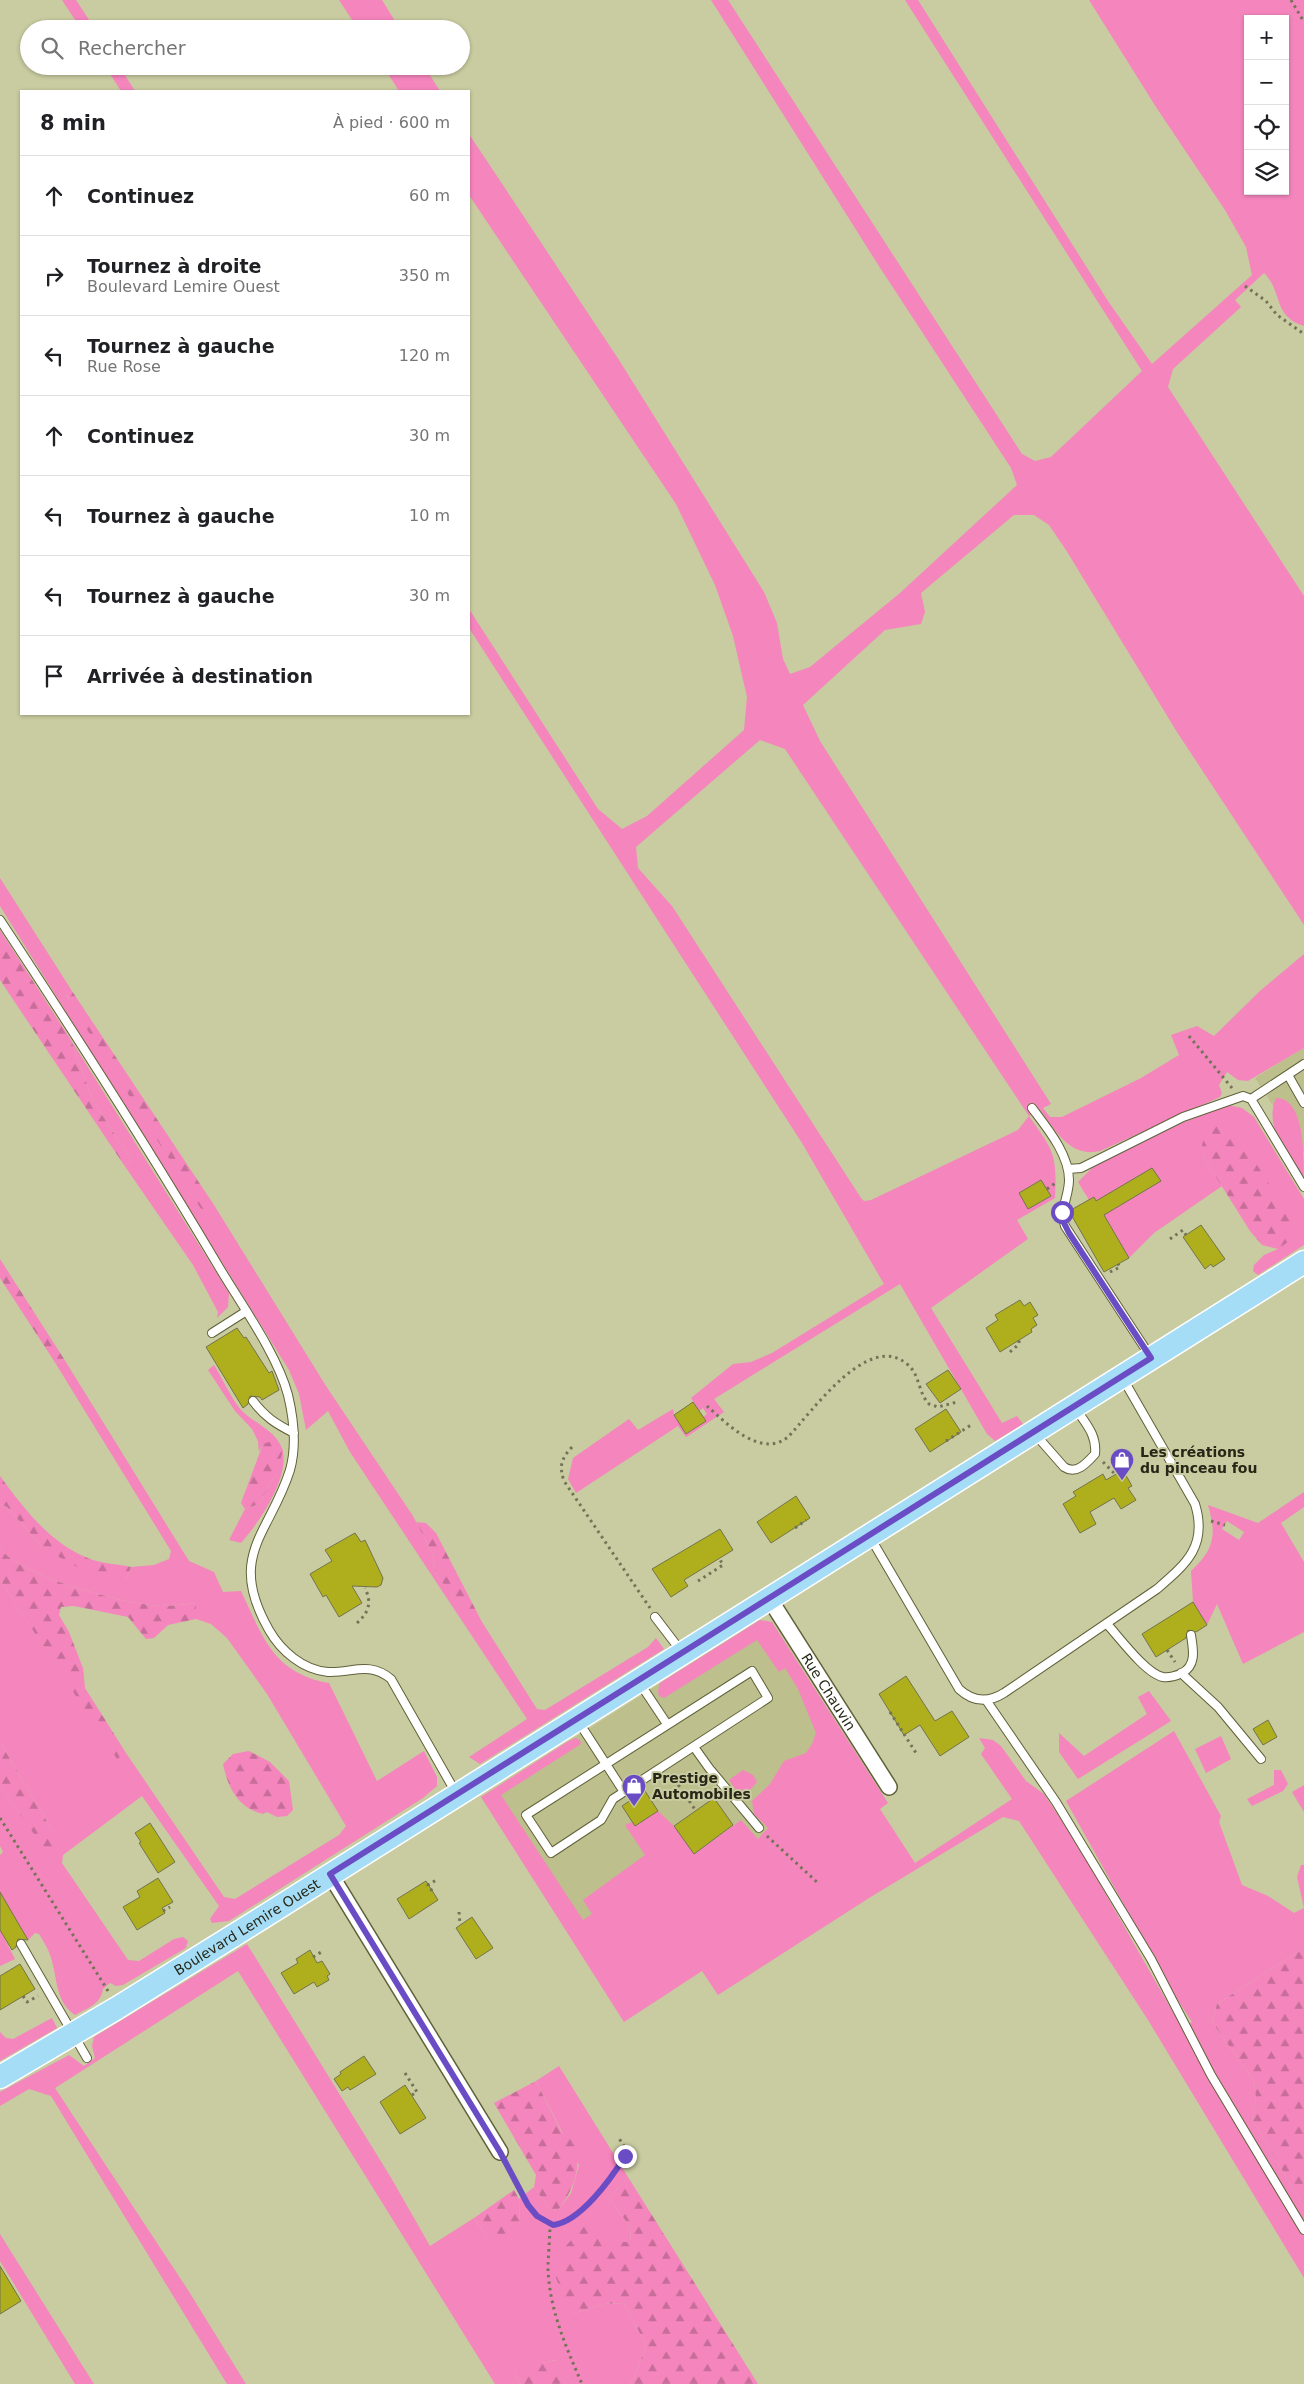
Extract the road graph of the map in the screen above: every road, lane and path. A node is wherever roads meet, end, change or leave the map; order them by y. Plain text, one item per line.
1 (1291, 0) edge
2 (1304, 22) edge
3 (1245, 286) dead end
4 (1304, 334) edge
5 (0, 920) edge
6 (1189, 1036) dead end
7 (1304, 1064) edge
8 (1288, 1075) junction
9 (1237, 1097) junction
10 (1251, 1099) junction
11 (1304, 1103) edge
12 (1032, 1108) dead end
13 (1068, 1169) junction
14 (1304, 1187) edge
15 (1186, 1235) dead end
16 (1170, 1239) dead end
17 (1304, 1262) edge
18 (245, 1312) junction
19 (212, 1333) dead end
20 (1020, 1340) dead end
21 (1010, 1352) dead end
22 (1151, 1358) junction
23 (1122, 1376) junction
24 (253, 1402) dead end
25 (957, 1402) dead end
26 (1074, 1406) junction
27 (705, 1412) dead end
28 (971, 1425) dead end
29 (294, 1432) junction
30 (1033, 1432) junction
31 (946, 1441) dead end
32 (572, 1447) dead end
33 (806, 1520) dead end
34 (795, 1528) dead end
35 (869, 1535) junction
36 (719, 1558) dead end
37 (698, 1581) dead end
38 (365, 1588) dead end
39 (769, 1598) junction
40 (656, 1617) joint
41 (357, 1623) dead end
42 (1106, 1624) junction
43 (1191, 1635) dead end
44 (682, 1653) junction
45 (1181, 1673) junction
46 (638, 1680) junction
47 (986, 1700) junction
48 (890, 1712) dead end
49 (577, 1719) junction
50 (667, 1724) junction
51 (694, 1747) junction
52 (916, 1753) dead end
53 (1260, 1759) dead end
54 (606, 1763) junction
55 (666, 1765) junction
56 (888, 1787) dead end
57 (624, 1792) junction
58 (457, 1795) junction
59 (696, 1811) dead end
60 (0, 1818) edge
61 (759, 1828) joint
62 (330, 1874) junction
63 (438, 1879) dead end
64 (818, 1884) dead end
65 (432, 1891) dead end
66 (170, 1907) dead end
67 (164, 1911) dead end
68 (459, 1912) dead end
69 (460, 1925) dead end
70 (21, 1944) dead end
71 (323, 1951) dead end
72 (314, 1957) dead end
73 (117, 2008) junction
74 (73, 2034) junction
75 (87, 2058) dead end
76 (405, 2074) dead end
77 (0, 2077) edge
78 (412, 2095) dead end
79 (618, 2137) dead end
80 (500, 2152) joint
81 (550, 2224) junction
82 (1304, 2230) edge
83 (582, 2384) edge

1 - 2 path
3 - 4 path
5 - 18 lane
6 - 9 path
7 - 8 lane
8 - 10 lane
8 - 11 lane
9 - 10 lane
9 - 13 lane
10 - 14 lane
12 - 13 lane
13 - 22 lane
15 - 16 path
17 - 22 main road, Boulevard Lemire Ouest
18 - 19 lane
18 - 29 lane
20 - 21 path
22 - 23 main road, Boulevard Lemire Ouest
23 - 26 main road, Boulevard Lemire Ouest
23 - 42 lane
24 - 29 lane
25 - 27 path
26 - 30 main road, Boulevard Lemire Ouest
26 - 30 lane
28 - 31 path
29 - 58 lane
30 - 35 main road, Boulevard Lemire Ouest
32 - 40 path
33 - 34 path
35 - 39 main road, Boulevard Lemire Ouest
35 - 47 lane
36 - 37 path
38 - 41 path
39 - 44 main road, Boulevard Lemire Ouest
39 - 56 street, Rue Chauvin
40 - 44 lane
42 - 45 lane
42 - 47 lane
43 - 45 lane
44 - 46 main road, Boulevard Lemire Ouest
45 - 53 lane
46 - 49 main road, Boulevard Lemire Ouest
46 - 50 lane
47 - 82 lane
48 - 52 path
49 - 54 lane
49 - 58 main road, Boulevard Lemire Ouest
50 - 51 lane
50 - 54 lane
51 - 55 lane
51 - 61 lane
54 - 57 lane
54 - 57 lane
55 - 57 lane
55 - 59 path
58 - 62 main road, Boulevard Lemire Ouest
60 - 73 path
61 - 64 path
62 - 73 main road, Boulevard Lemire Ouest
62 - 80 street
63 - 65 path
66 - 67 path
68 - 69 path
70 - 74 lane
71 - 72 path
73 - 74 main road, Boulevard Lemire Ouest
74 - 75 lane
74 - 77 main road, Boulevard Lemire Ouest
76 - 78 path
79 - 81 path
80 - 81 path
81 - 83 path

